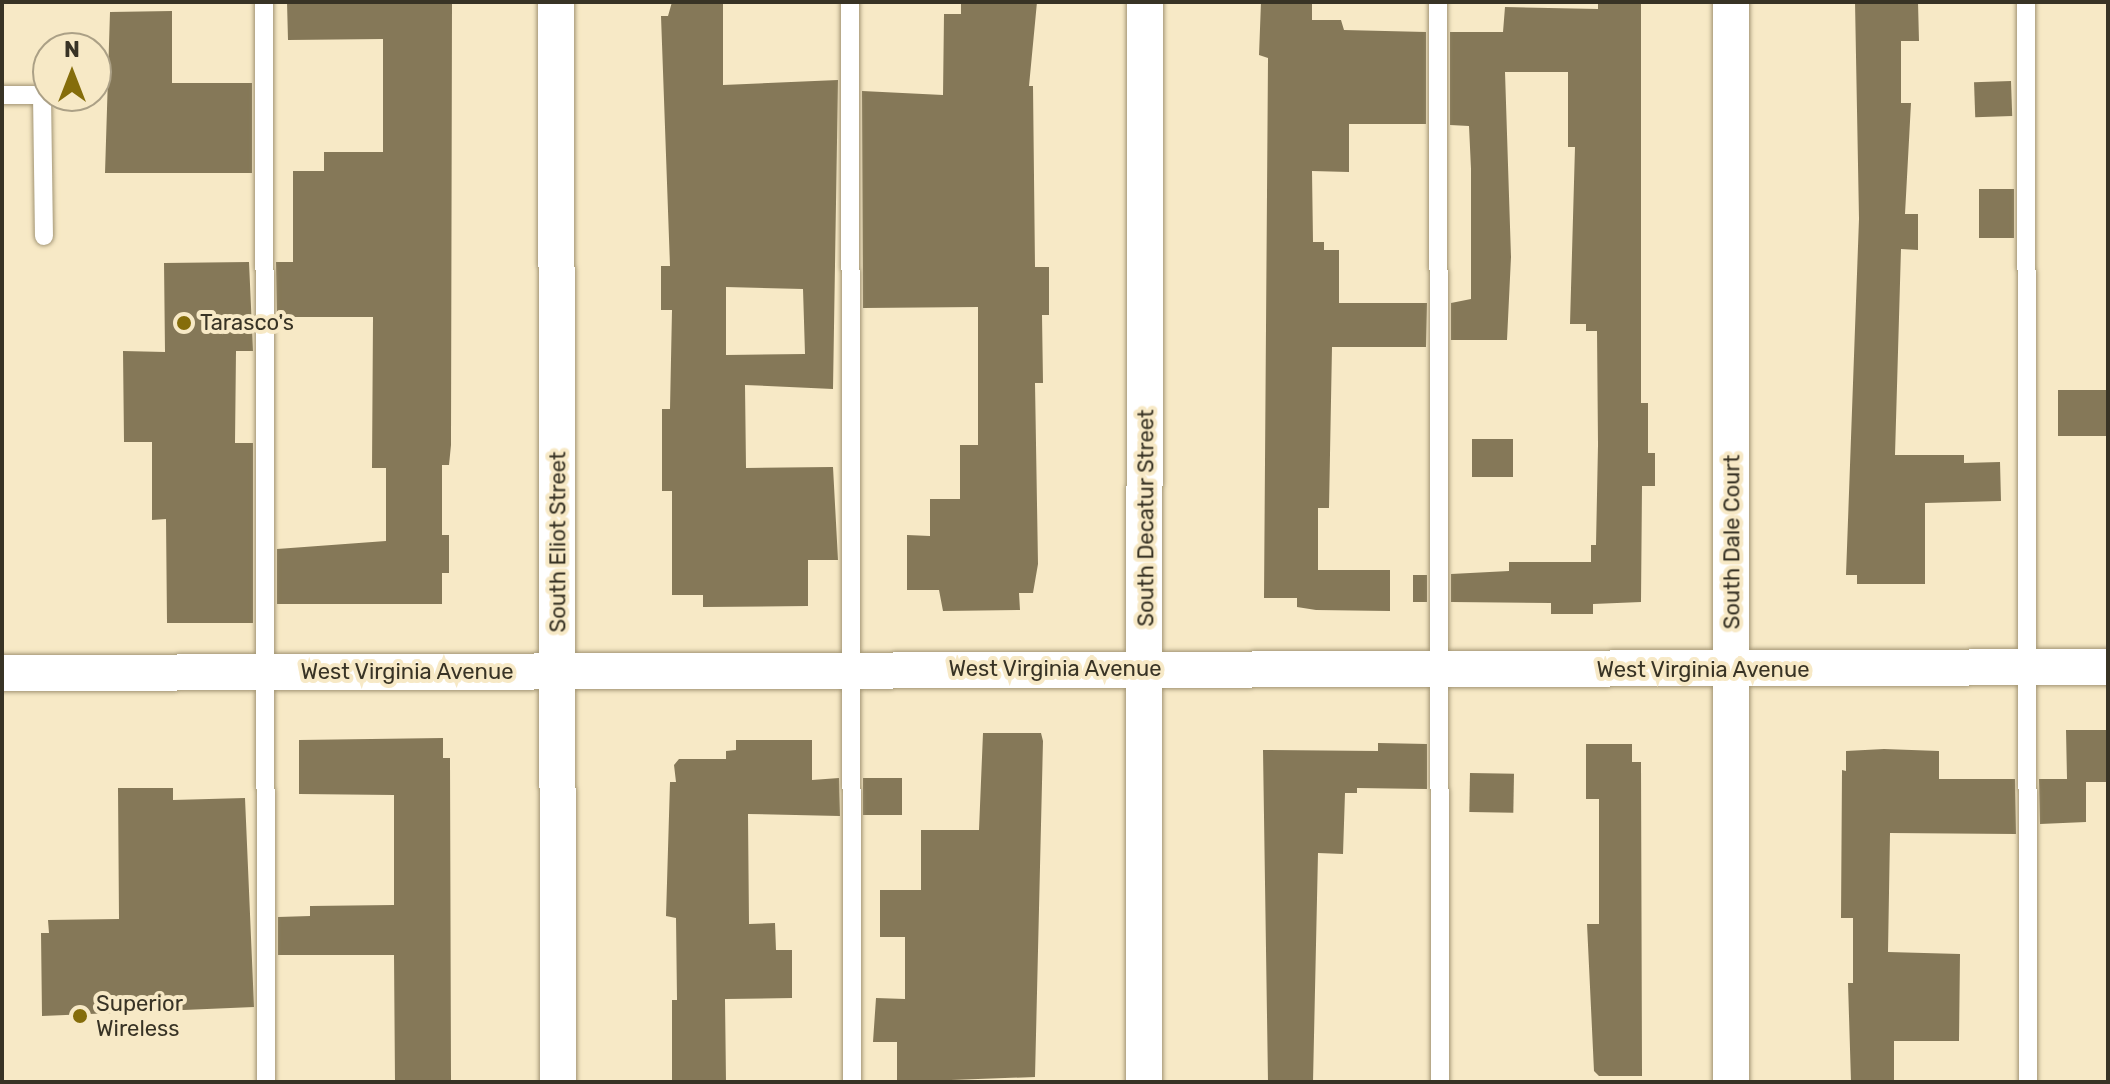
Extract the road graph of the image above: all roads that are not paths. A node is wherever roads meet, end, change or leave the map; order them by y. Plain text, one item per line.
1 (264, 2) edge
2 (556, 2) edge
3 (850, 2) edge
4 (1145, 2) edge
5 (1438, 2) edge
6 (1731, 2) edge
7 (2026, 2) edge
8 (2, 95) edge
9 (44, 236) dead end
10 (2108, 667) edge
11 (1146, 668) junction
12 (2027, 668) junction
13 (851, 669) junction
14 (1439, 669) junction
15 (558, 671) junction
16 (1732, 671) junction
17 (2, 673) edge
18 (265, 673) junction
19 (266, 1082) edge
20 (558, 1082) edge
21 (852, 1082) edge
22 (1144, 1082) edge
23 (1440, 1082) edge
24 (1731, 1082) edge
25 (2028, 1082) edge

1 - 18 lane
2 - 15 street, South Eliot Street
3 - 13 lane
4 - 11 street, South Decatur Street
5 - 14 lane
6 - 16 street, South Dale Court
7 - 12 lane
8 - 9 lane
10 - 12 street, West Virginia Avenue
11 - 13 street, West Virginia Avenue
11 - 14 street, West Virginia Avenue
11 - 22 street, South Decatur Street
12 - 16 street, West Virginia Avenue
12 - 25 lane
13 - 15 street, West Virginia Avenue
13 - 21 lane
14 - 16 street, West Virginia Avenue
14 - 23 lane
15 - 18 street, West Virginia Avenue
15 - 20 street, South Eliot Street
16 - 24 street, South Dale Court
17 - 18 street, West Virginia Avenue
18 - 19 lane

